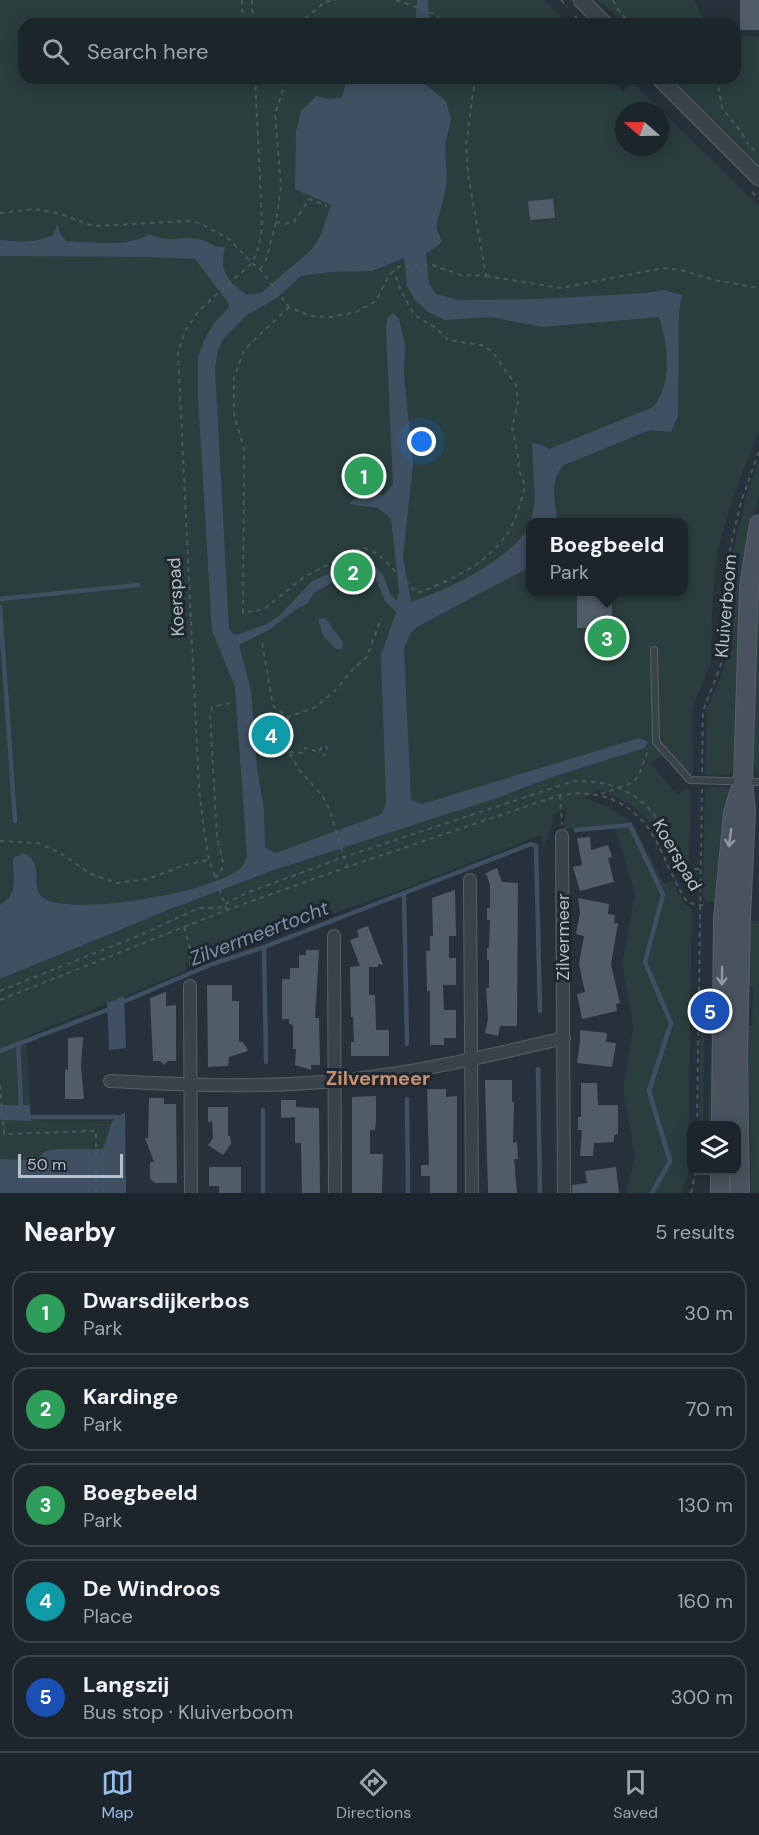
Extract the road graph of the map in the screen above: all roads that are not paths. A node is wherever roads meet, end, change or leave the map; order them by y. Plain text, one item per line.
1 (581, 0) edge
2 (599, 18) edge
3 (665, 84) edge
4 (759, 178) edge
5 (759, 524) edge
6 (654, 650) dead end
7 (751, 781) edge
8 (562, 836) road end
9 (470, 880) dead end
10 (334, 936) dead end
11 (190, 986) dead end
12 (564, 1038) junction
13 (470, 1060) junction
14 (110, 1081) dead end
15 (334, 1082) junction
16 (191, 1086) junction
17 (721, 1121) edge
18 (720, 1175) edge
19 (190, 1193) edge
20 (335, 1193) edge
21 (472, 1193) edge
22 (564, 1193) edge
23 (720, 1193) edge
24 (740, 1193) edge

1 - 2 street
3 - 4 street
5 - 7 main road, Kluiverboom
6 - 7 lane
7 -> 17 main road, Kluiverboom
7 - 24 main road, Kluiverboom
8 - 12 street, Zilvermeer
9 - 13 street
10 - 15 street
11 - 16 street
12 - 13 street
12 - 22 street, Zilvermeer
13 - 15 street
13 - 21 street
14 - 16 street
15 - 16 street
15 - 20 street
16 - 19 street
18 - 23 main road

